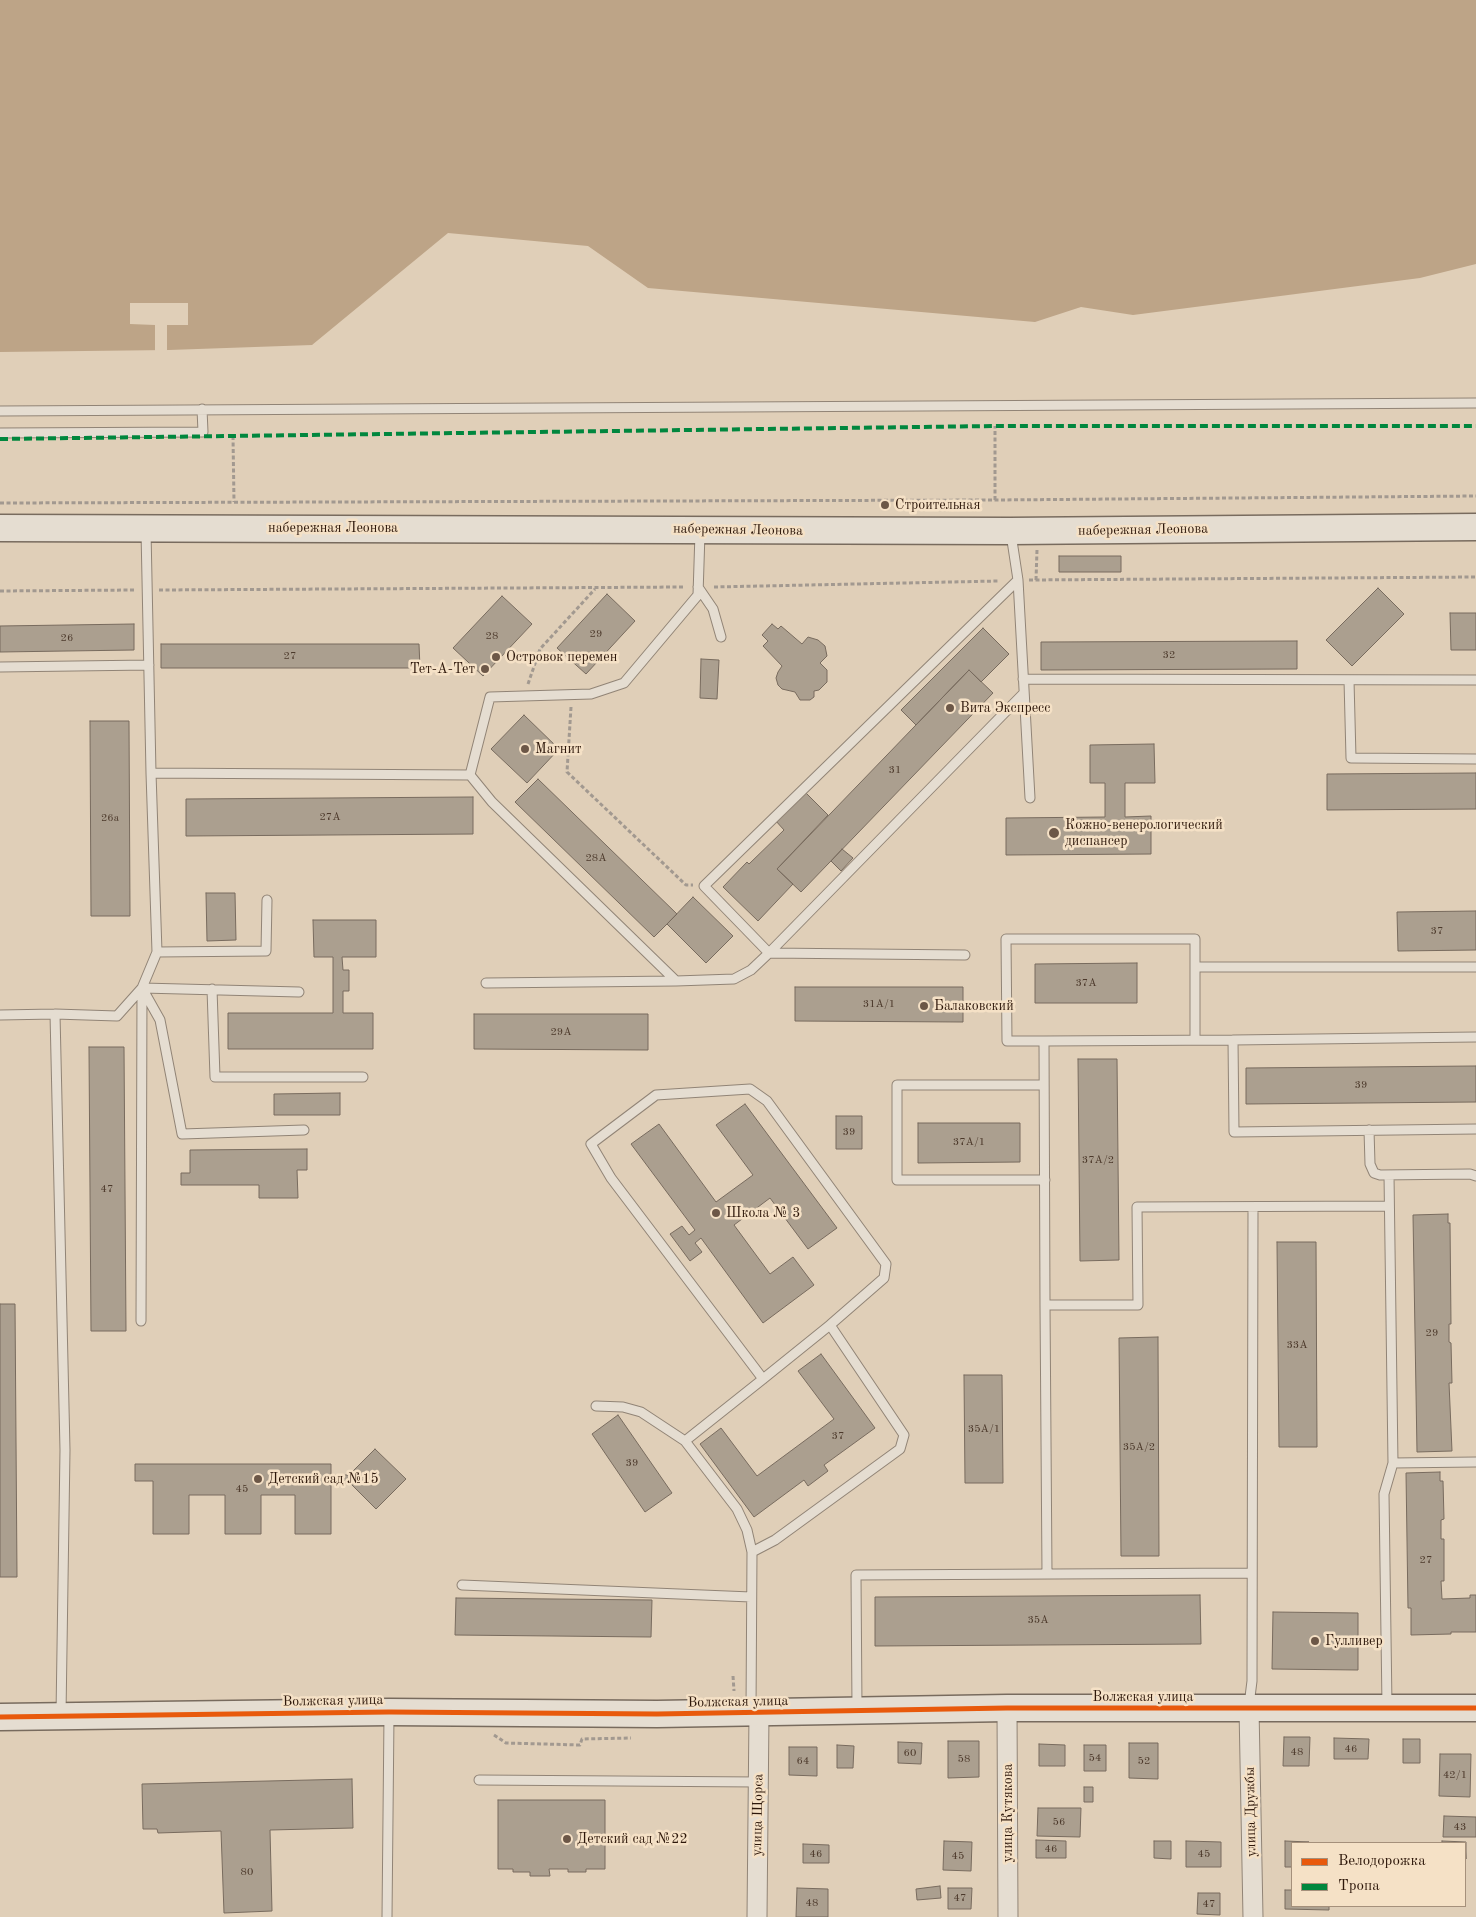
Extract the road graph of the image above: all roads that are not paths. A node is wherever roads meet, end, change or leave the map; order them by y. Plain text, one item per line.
1 (1476, 403) edge
2 (202, 410) junction
3 (0, 411) edge
4 (0, 433) edge
5 (1476, 527) edge
6 (0, 528) edge
7 (146, 528) junction
8 (700, 529) junction
9 (1010, 531) junction
10 (1018, 580) junction
11 (698, 587) junction
12 (721, 637) dead end
13 (149, 665) junction
14 (0, 666) edge
15 (1024, 679) junction
16 (1350, 680) junction
17 (1476, 680) edge
18 (1024, 694) junction
19 (1476, 760) edge
20 (151, 773) junction
21 (470, 775) junction
22 (1030, 798) dead end
23 (267, 900) dead end
24 (157, 952) junction
25 (769, 953) junction
26 (965, 955) dead end
27 (1195, 967) junction
28 (1476, 967) edge
29 (676, 981) junction
30 (486, 982) dead end
31 (142, 988) junction
32 (212, 989) junction
33 (299, 992) dead end
34 (55, 1014) junction
35 (0, 1015) edge
36 (1476, 1038) edge
37 (1195, 1040) junction
38 (1233, 1040) junction
39 (1044, 1041) junction
40 (363, 1077) dead end
41 (1044, 1084) junction
42 (1476, 1129) edge
43 (304, 1130) dead end
44 (1369, 1130) junction
45 (1389, 1175) junction
46 (1476, 1176) edge
47 (1045, 1180) junction
48 (1254, 1206) junction
49 (1389, 1206) junction
50 (1046, 1305) junction
51 (141, 1321) dead end
52 (830, 1325) junction
53 (762, 1379) junction
54 (596, 1406) dead end
55 (685, 1440) junction
56 (1476, 1462) edge
57 (1393, 1463) junction
58 (752, 1552) junction
59 (1047, 1574) junction
60 (1252, 1574) junction
61 (462, 1585) dead end
62 (751, 1597) junction
63 (1007, 1708) junction
64 (1249, 1708) junction
65 (1387, 1708) junction
66 (1476, 1708) edge
67 (857, 1711) junction
68 (389, 1712) junction
69 (755, 1713) junction
70 (0, 1717) edge
71 (61, 1717) junction
72 (478, 1780) dead end
73 (758, 1782) junction
74 (387, 1917) edge
75 (757, 1917) edge
76 (1008, 1917) edge
77 (1253, 1917) edge

1 - 2 lane
2 - 3 lane
2 - 4 lane
5 - 9 street, набережная Леонова
6 - 7 street, набережная Леонова
7 - 8 street, набережная Леонова
7 - 13 lane
8 - 9 street, набережная Леонова
8 - 11 lane
9 - 10 lane
10 - 15 lane
10 - 25 lane
11 - 12 lane
11 - 21 lane
13 - 14 lane
13 - 20 lane
15 - 16 lane
15 - 18 lane
16 - 17 lane
16 - 19 lane
18 - 22 lane
18 - 25 lane
20 - 21 lane
20 - 24 lane
21 - 29 lane
23 - 24 lane
24 - 31 lane
25 - 26 lane
25 - 29 lane
27 - 28 lane
27 - 37 lane
27 - 39 lane
29 - 30 lane
31 - 32 lane
31 - 34 lane
31 - 43 lane
31 - 51 lane
32 - 33 lane
32 - 40 lane
34 - 35 lane
34 - 71 lane
36 - 38 lane
37 - 38 lane
37 - 39 lane
38 - 44 lane
39 - 41 lane
41 - 47 lane
41 - 47 lane
42 - 44 lane
44 - 45 lane
45 - 46 lane
45 - 49 lane
47 - 50 lane
48 - 49 lane
48 - 50 lane
48 - 60 lane
49 - 57 lane
50 - 59 lane
52 - 53 lane
52 - 53 lane
52 - 58 lane
53 - 55 lane
54 - 55 lane
55 - 58 lane
56 - 57 lane
57 - 65 lane
58 - 62 lane
59 - 60 lane
59 - 67 lane
60 - 64 lane
61 - 62 lane
62 - 69 lane
63 - 64 street, Волжская улица
63 - 67 street, Волжская улица
63 - 76 street, улица Кутякова
64 - 65 street, Волжская улица
64 - 77 street, улица Дружбы
65 - 66 street, Волжская улица
67 - 69 street, Волжская улица
68 - 69 street, Волжская улица
68 - 71 street, Волжская улица
68 - 74 lane
69 - 73 street, улица Щорса
70 - 71 street, Волжская улица
72 - 73 lane
73 - 75 street, улица Щорса

